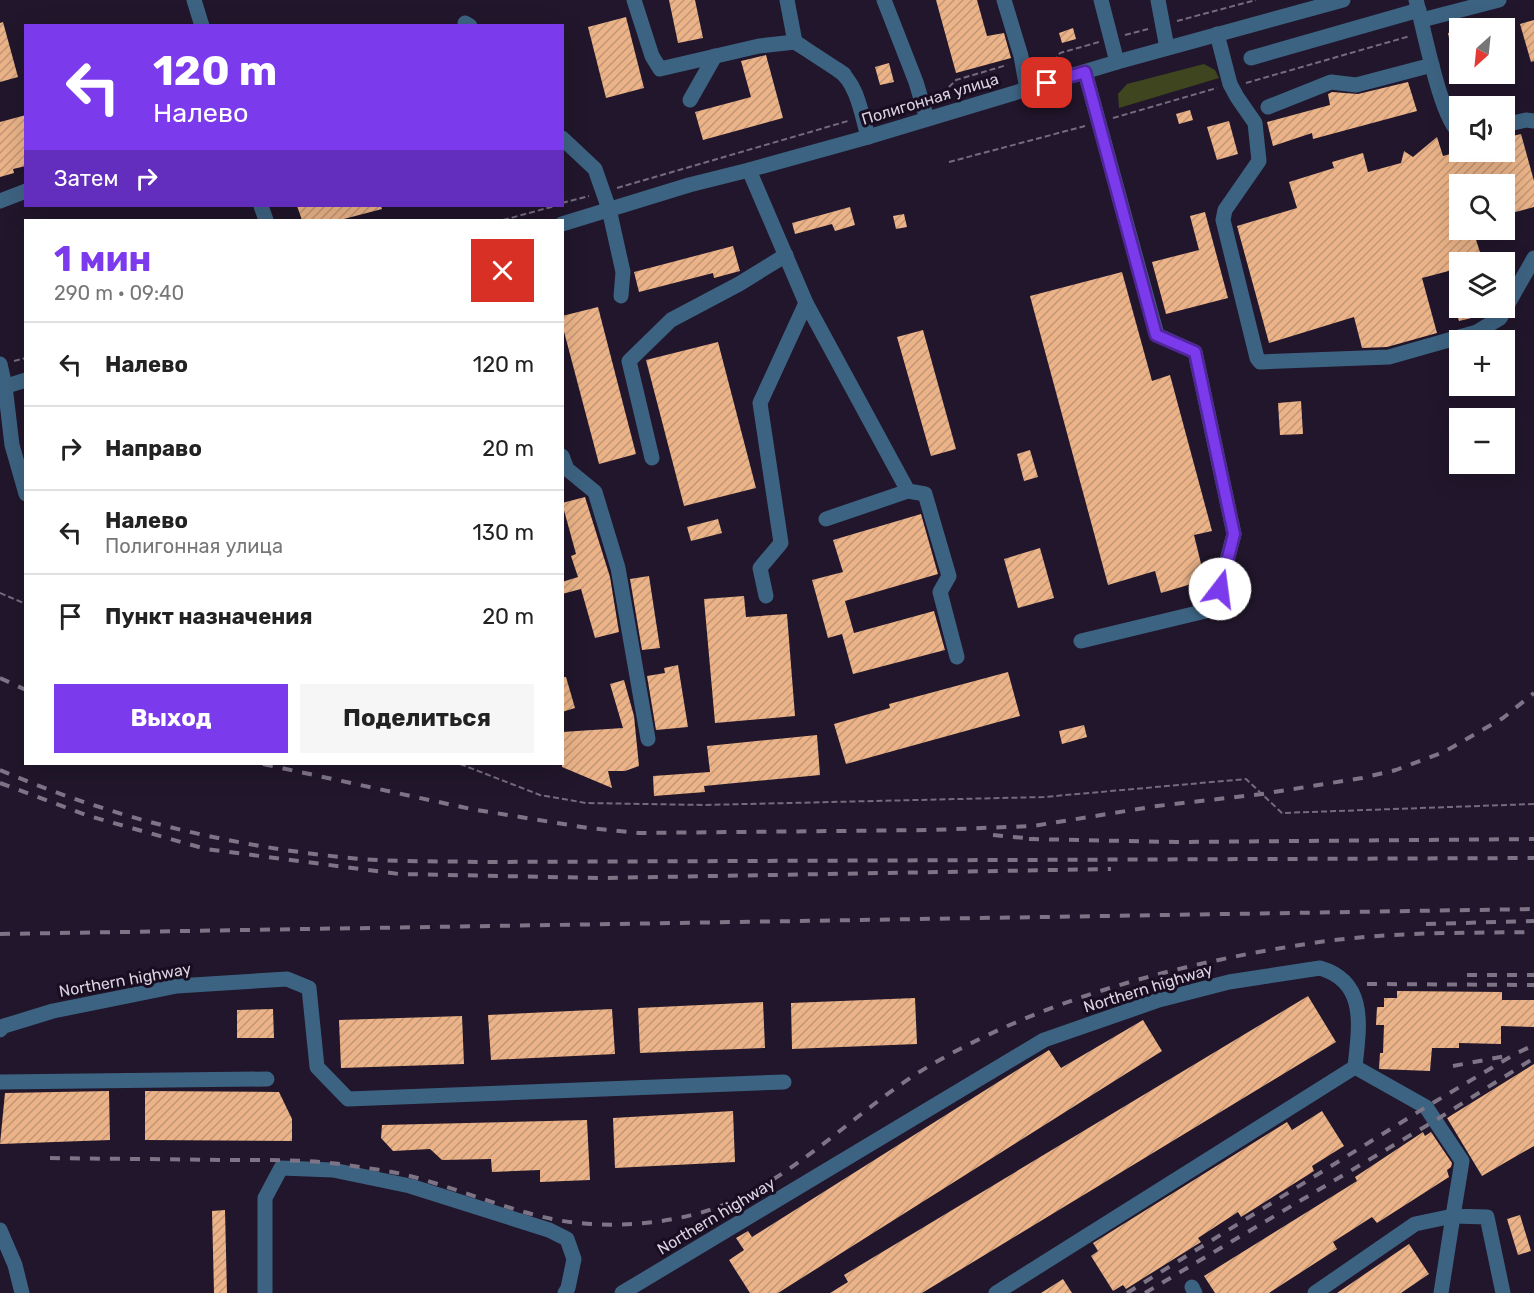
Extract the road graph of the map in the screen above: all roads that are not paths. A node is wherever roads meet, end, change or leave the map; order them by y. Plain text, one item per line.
1 (194, 0) edge
2 (634, 0) edge
3 (787, 0) edge
4 (884, 0) edge
5 (1004, 0) edge
6 (1101, 0) edge
7 (1158, 0) edge
8 (1343, 0) edge
9 (1499, 0) edge
10 (1421, 16) edge
11 (201, 24) edge
12 (1217, 34) junction
13 (795, 42) junction
14 (1167, 48) junction
15 (715, 56) junction
16 (1251, 58) dead end
17 (1117, 62) junction
18 (1432, 65) junction
19 (1085, 72) junction
20 (1027, 89) junction
21 (690, 100) dead end
22 (1268, 107) dead end
23 (927, 119) junction
24 (1449, 119) edge
25 (1534, 121) edge
26 (1515, 122) edge
27 (868, 137) junction
28 (564, 140) edge
29 (749, 170) junction
30 (24, 192) edge
31 (0, 201) edge
32 (609, 209) junction
33 (564, 223) edge
34 (786, 255) junction
35 (1534, 258) edge
36 (621, 296) dead end
37 (806, 303) junction
38 (0, 364) edge
39 (24, 381) edge
40 (3, 387) edge
41 (652, 458) dead end
42 (564, 461) edge
43 (24, 487) edge
44 (908, 491) junction
45 (826, 519) dead end
46 (766, 596) dead end
47 (1082, 641) dead end
48 (957, 657) dead end
49 (648, 739) dead end
50 (0, 1030) edge
51 (1355, 1066) junction
52 (267, 1079) dead end
53 (0, 1082) edge
54 (784, 1082) dead end
55 (1453, 1216) junction
56 (0, 1230) edge
57 (22, 1293) edge
58 (265, 1293) edge
59 (565, 1293) edge
60 (622, 1293) edge
61 (996, 1293) edge
62 (1315, 1293) edge
63 (1441, 1293) edge
64 (1503, 1293) edge

1 - 11 lane
2 - 15 lane
3 - 13 lane
4 - 23 lane
5 - 20 lane
6 - 17 lane
7 - 14 lane
8 - 12 lane, Полигонная улица
9 - 10 lane
10 - 16 lane
10 - 18 lane
12 - 14 lane, Полигонная улица
12 - 35 lane
13 - 15 lane
13 - 27 lane
14 - 17 lane, Полигонная улица
15 - 21 lane
17 - 19 lane, Полигонная улица
18 - 22 lane
18 - 24 lane
19 - 20 lane, Полигонная улица
19 - 47 lane
20 - 23 lane, Полигонная улица
23 - 27 lane, Полигонная улица
25 - 26 lane
27 - 29 lane, Полигонная улица
28 - 32 lane
29 - 32 lane, Полигонная улица
29 - 34 lane
30 - 31 lane
32 - 33 lane, Полигонная улица
32 - 36 lane
34 - 37 lane
34 - 41 lane
37 - 44 lane
37 - 46 lane
38 - 40 lane
39 - 40 lane
40 - 43 lane
42 - 49 lane
44 - 45 lane
44 - 48 lane
50 - 54 lane, Northern highway
51 - 55 lane
51 - 60 lane, Northern highway
51 - 61 lane
52 - 53 lane
55 - 62 lane
55 - 63 lane
55 - 64 lane
56 - 57 lane
58 - 59 lane

